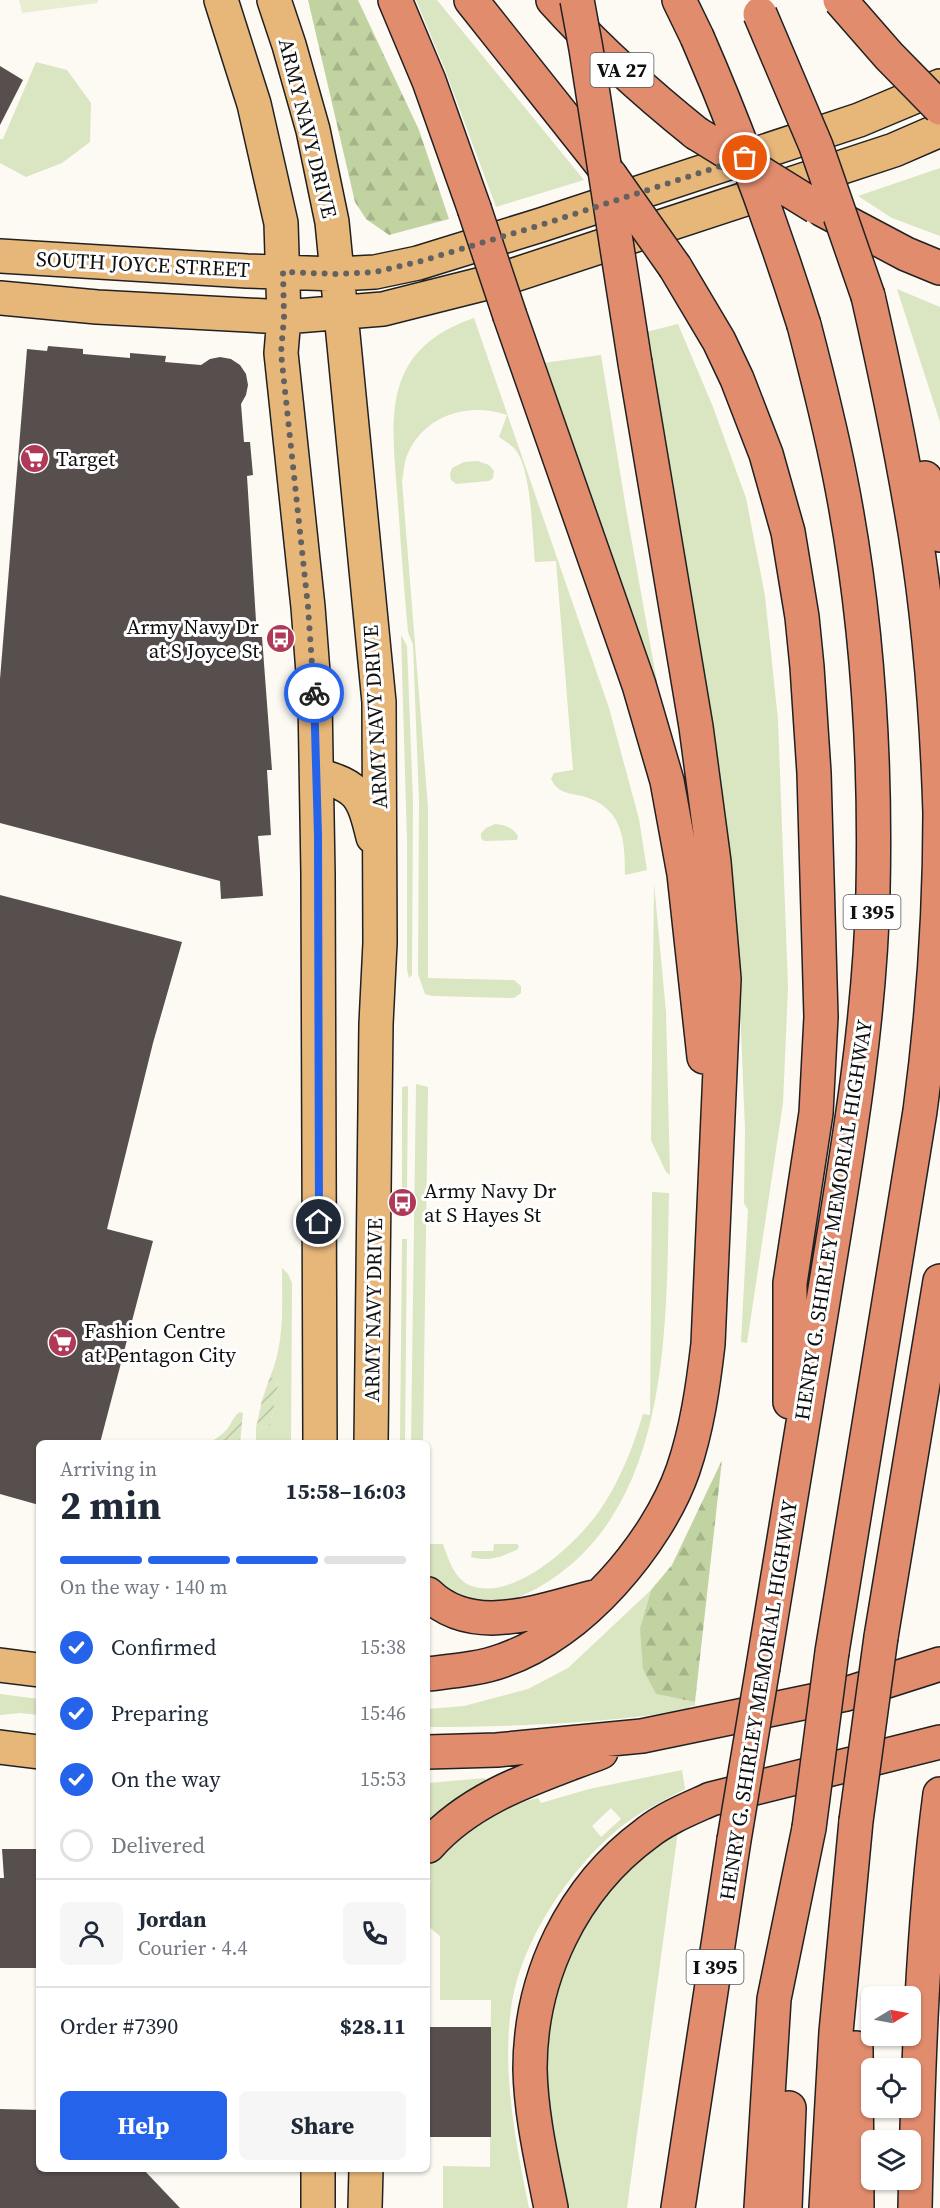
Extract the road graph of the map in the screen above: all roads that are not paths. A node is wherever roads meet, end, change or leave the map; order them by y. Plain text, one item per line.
1 (221, 0) edge
2 (274, 0) edge
3 (395, 0) edge
4 (471, 0) edge
5 (553, 0) edge
6 (577, 0) edge
7 (679, 0) edge
8 (840, 0) edge
9 (757, 7) edge
10 (940, 86) edge
11 (940, 108) edge
12 (940, 130) edge
13 (0, 256) edge
14 (940, 268) edge
15 (283, 272) junction
16 (337, 274) junction
17 (868, 296) junction
18 (0, 298) edge
19 (340, 312) junction
20 (284, 317) junction
21 (940, 535) edge
22 (317, 775) junction
23 (381, 868) junction
24 (714, 1160) junction
25 (940, 1281) edge
26 (320, 1440) edge
27 (371, 1440) edge
28 (790, 1500) junction
29 (600, 1595) junction
30 (430, 1596) edge
31 (940, 1664) edge
32 (0, 1665) edge
33 (36, 1670) edge
34 (430, 1674) edge
35 (642, 1736) junction
36 (940, 1742) edge
37 (0, 1747) edge
38 (36, 1752) edge
39 (430, 1752) edge
40 (939, 1798) edge
41 (856, 1821) junction
42 (809, 1828) junction
43 (430, 1844) edge
44 (318, 2172) edge
45 (366, 2172) edge
46 (318, 2208) edge
47 (365, 2208) edge
48 (551, 2208) edge
49 (678, 2208) edge
50 (760, 2208) edge
51 (785, 2208) edge
52 (826, 2208) edge
53 (857, 2208) edge
54 (915, 2208) edge

1 - 15 main road
2 - 16 main road, ARMY NAVY DRIVE
3 - 24 highway, bridge
4 - 28 highway, bridge
5 - 14 highway, VA 27, bridge
6 - 24 highway, bridge
7 - 28 highway, HENRY G. SHIRLEY MEMORIAL HIGHWAY / I 395, bridge
8 - 11 highway, bridge
9 - 17 highway, bridge
10 - 16 main road, SOUTH JOYCE STREET
12 - 19 main road, SOUTH JOYCE STREET
13 - 15 main road, SOUTH JOYCE STREET
15 - 16 main road, SOUTH JOYCE STREET
15 - 20 main road
16 - 19 main road, ARMY NAVY DRIVE
17 - 21 highway
17 - 42 highway, bridge
18 - 20 main road, SOUTH JOYCE STREET
19 - 20 main road, SOUTH JOYCE STREET
19 - 23 main road, ARMY NAVY DRIVE
20 - 22 main road
22 - 23 main road
22 - 26 main road
23 - 27 main road, ARMY NAVY DRIVE
24 - 29 highway
25 - 41 highway, bridge
28 - 49 highway, HENRY G. SHIRLEY MEMORIAL HIGHWAY / I 395, bridge
29 - 30 highway
29 - 34 highway
31 - 35 highway
32 - 33 main road
35 - 39 highway
35 - 43 highway
36 - 48 highway
37 - 38 main road
40 - 54 highway
41 - 52 highway
41 - 53 highway
42 - 50 highway
42 - 51 highway
44 - 46 main road
45 - 47 main road

